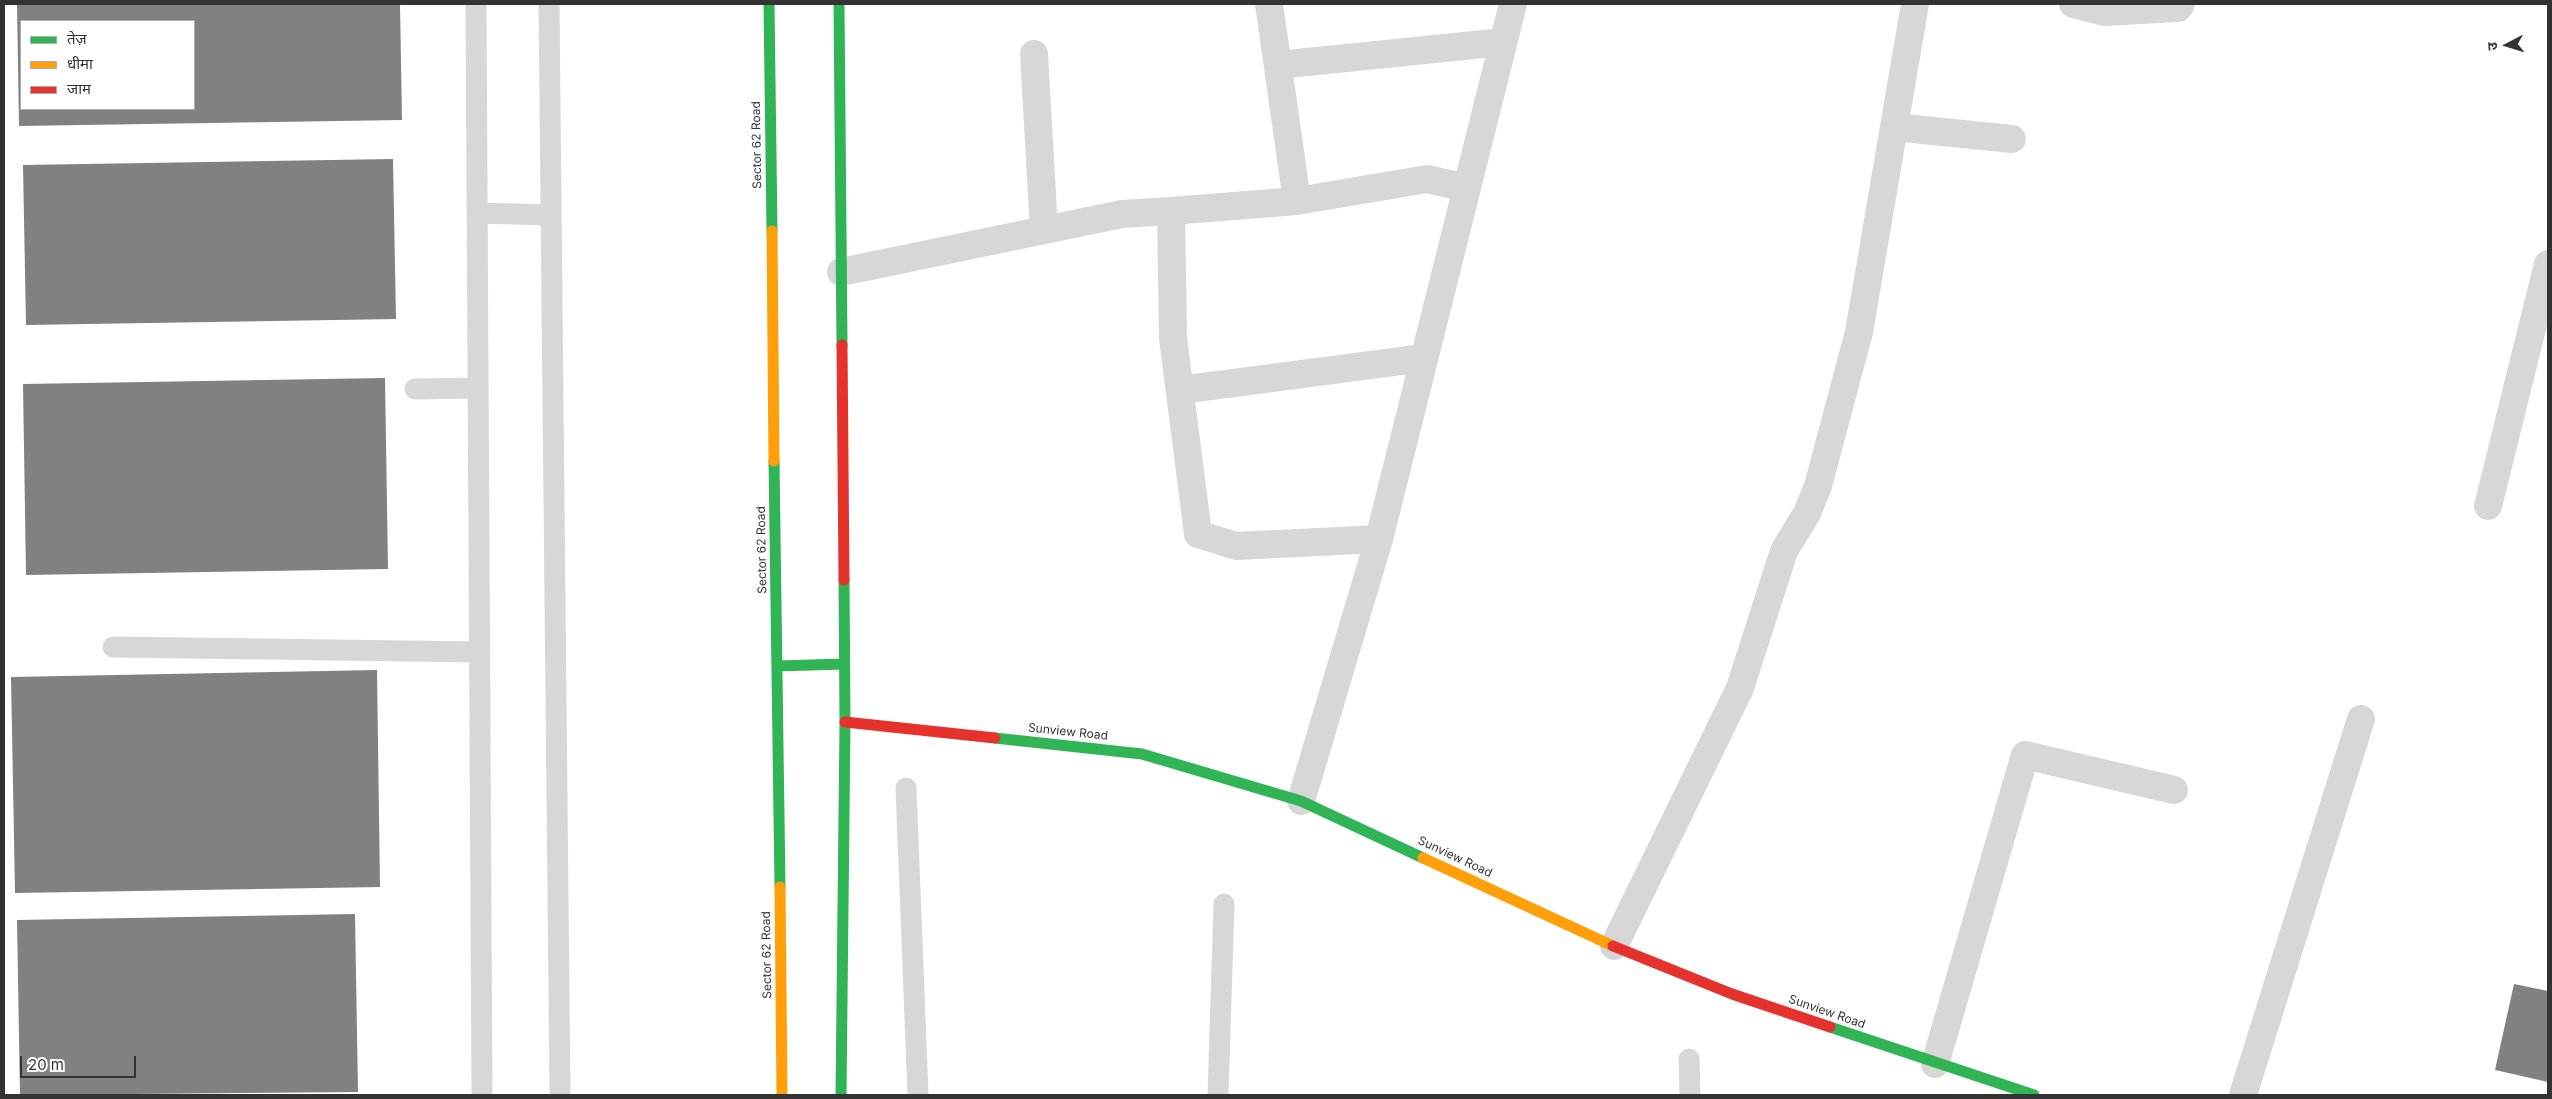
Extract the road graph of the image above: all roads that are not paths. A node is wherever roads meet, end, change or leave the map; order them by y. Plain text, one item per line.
1 (476, 4) edge
2 (550, 4) edge
3 (769, 4) edge
4 (839, 4) edge
5 (1269, 4) edge
6 (1513, 4) edge
7 (1914, 4) edge
8 (2074, 4) edge
9 (2181, 4) edge
10 (1504, 42) junction
11 (1034, 54) dead end
12 (1278, 65) junction
13 (1894, 128) junction
14 (2012, 139) dead end
15 (1467, 188) junction
16 (1297, 201) junction
17 (1171, 211) junction
18 (477, 213) junction
19 (552, 215) junction
20 (1044, 230) junction
21 (2548, 264) edge
22 (841, 272) junction
23 (1424, 358) junction
24 (478, 388) junction
25 (415, 389) dead end
26 (1180, 390) junction
27 (2488, 506) dead end
28 (1379, 539) junction
29 (113, 647) dead end
30 (480, 652) junction
31 (844, 664) junction
32 (777, 666) junction
33 (2361, 720) dead end
34 (845, 722) junction
35 (906, 788) dead end
36 (2174, 790) dead end
37 (1301, 801) junction
38 (1224, 904) dead end
39 (1614, 946) junction
40 (1689, 1059) dead end
41 (1935, 1064) junction
42 (2001, 1090) edge
43 (482, 1095) edge
44 (560, 1095) edge
45 (782, 1095) edge
46 (841, 1095) edge
47 (918, 1095) edge
48 (1218, 1095) edge
49 (1690, 1095) edge
50 (2034, 1095) edge
51 (2243, 1095) edge

1 - 18 lane
2 - 19 lane
3 - 32 street, Sector 62 Road
4 - 22 street
5 - 12 street
6 - 10 street
7 - 13 street
8 - 9 street
10 - 12 street
10 - 15 street
11 - 20 street
12 - 16 street
13 - 14 street
13 - 39 street
15 - 16 street
15 - 23 street
16 - 17 street
17 - 20 street
17 - 26 street
18 - 19 lane
18 - 24 lane
19 - 44 lane
20 - 22 street
21 - 27 street
22 - 31 street
23 - 26 street
23 - 28 street
24 - 25 lane
24 - 30 lane
26 - 28 street
28 - 37 street
29 - 30 lane
30 - 43 lane
31 - 32 street
31 - 34 street
32 - 45 street, Sector 62 Road
33 - 51 street
34 - 37 street, Sunview Road
34 - 46 street
35 - 47 lane
36 - 41 street
37 - 39 street, Sunview Road
38 - 48 lane
39 - 41 street, Sunview Road
40 - 49 lane
41 - 42 street, Sunview Road
42 - 50 street, Sunview Road

